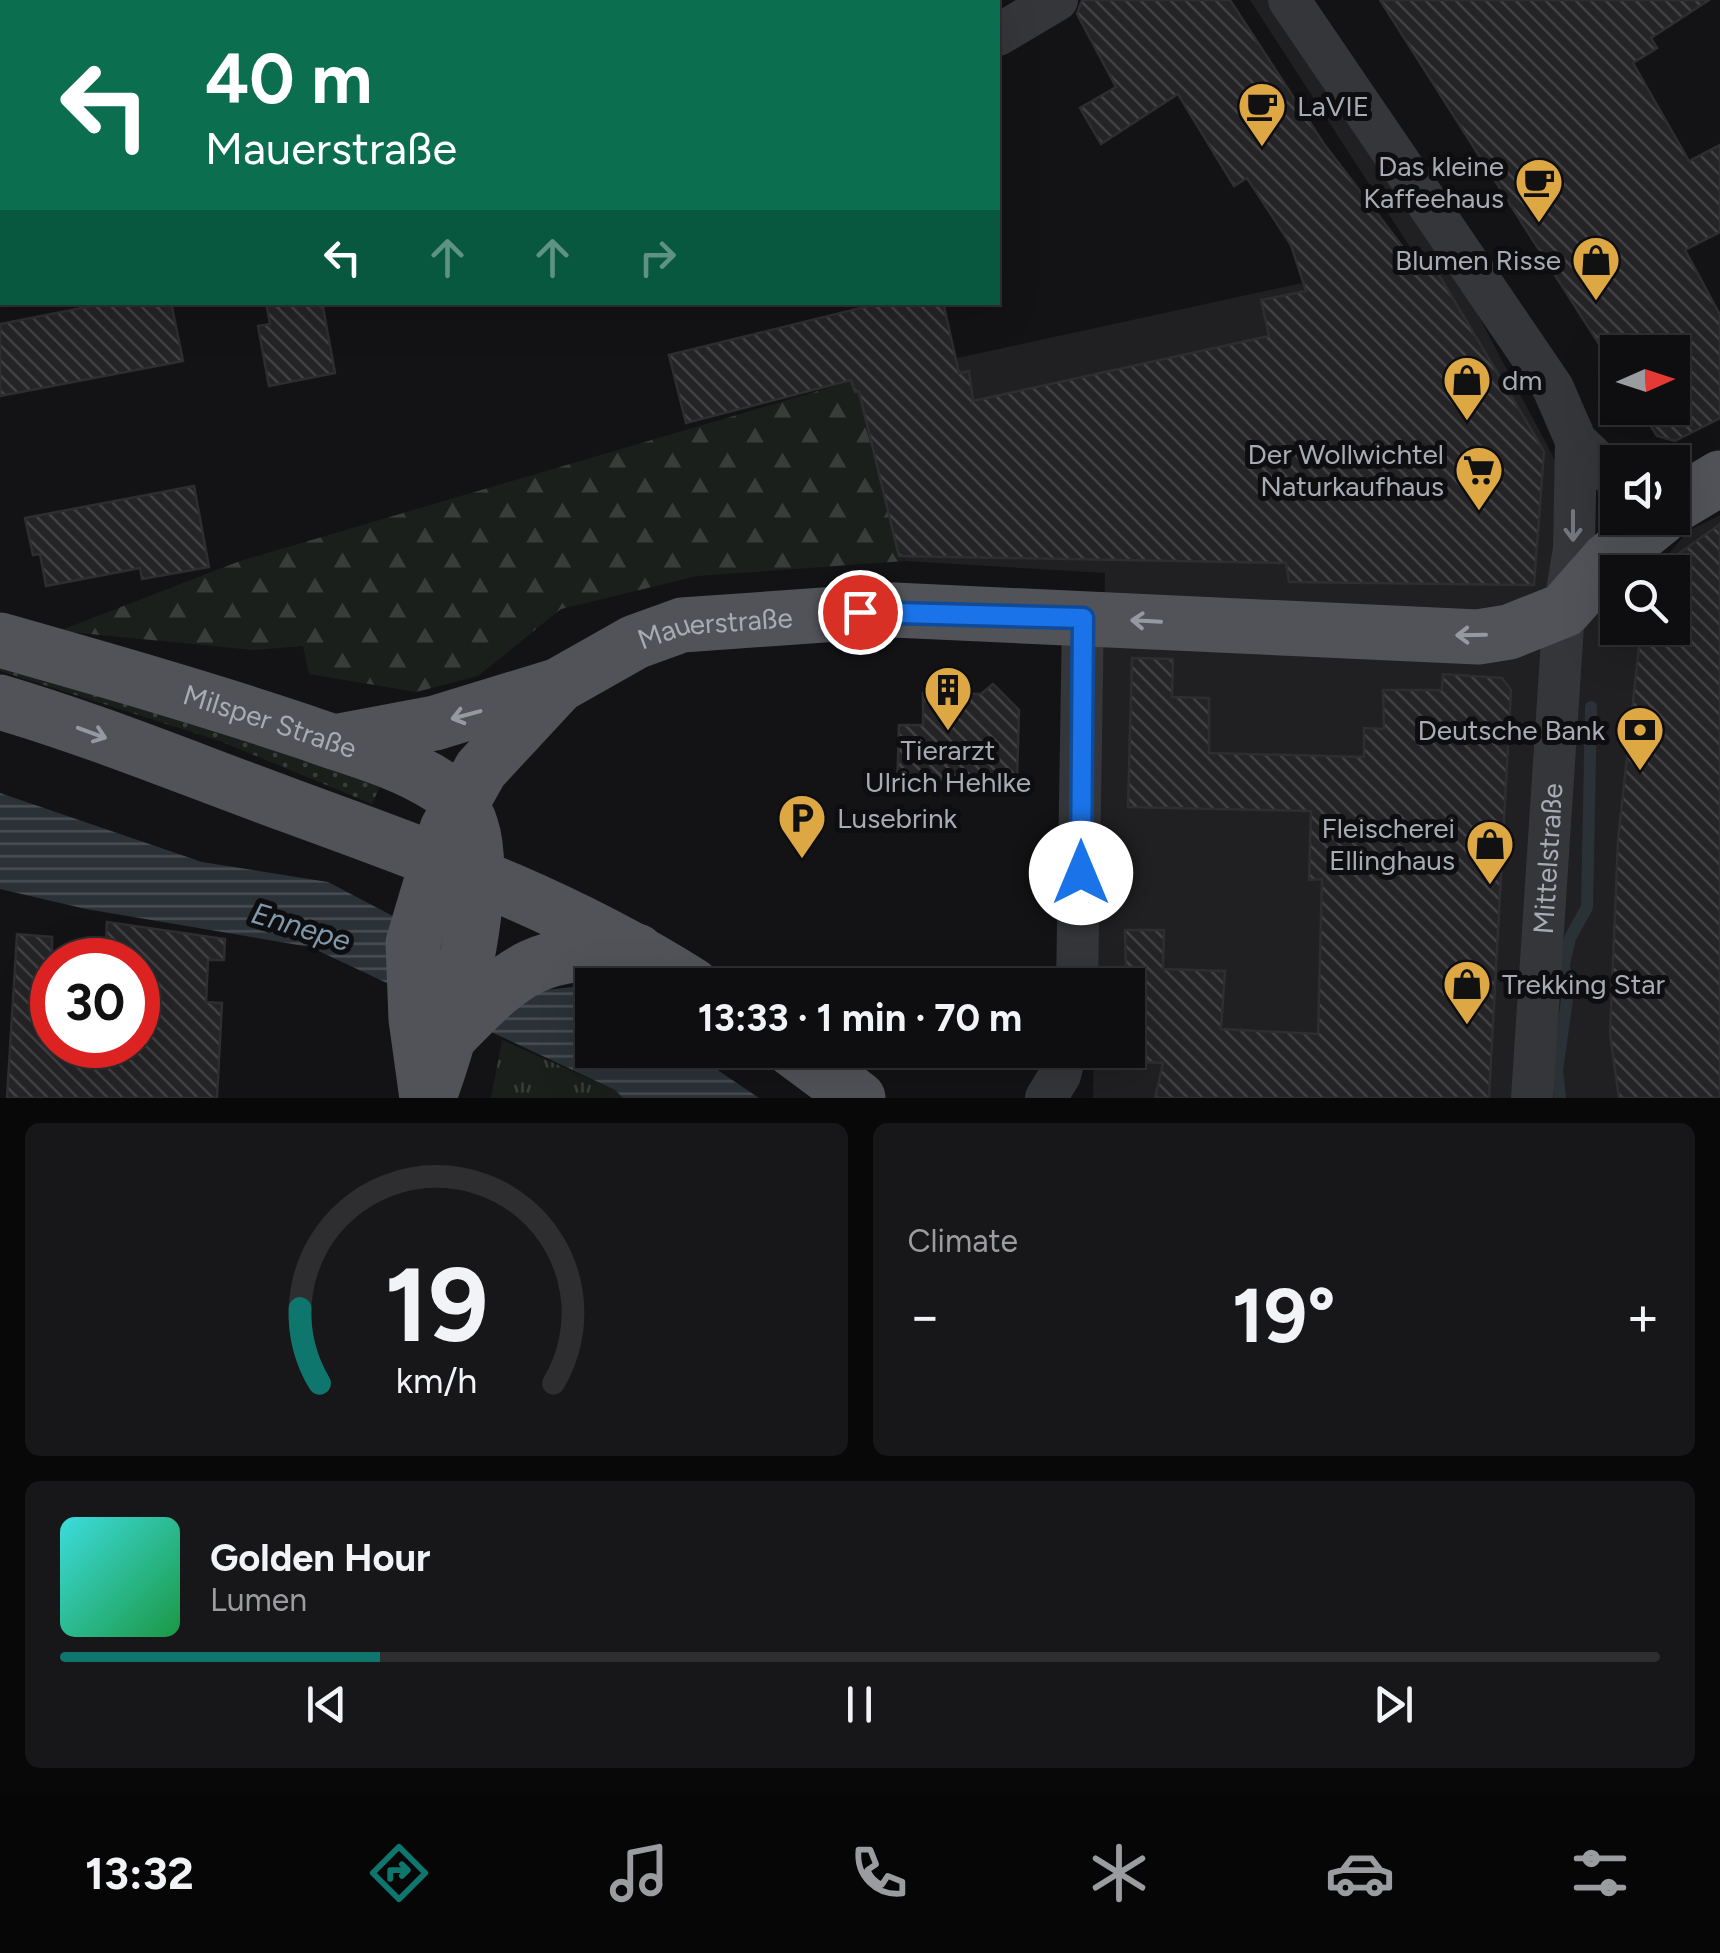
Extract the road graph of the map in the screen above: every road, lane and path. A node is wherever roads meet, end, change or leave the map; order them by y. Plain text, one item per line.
1 (1057, 0) edge
2 (1288, 0) edge
3 (1000, 34) edge
4 (1576, 441) junction
5 (1600, 464) edge
6 (1638, 535) edge
7 (1564, 610) junction
8 (1083, 618) junction
9 (0, 640) edge
10 (559, 685) junction
11 (0, 702) edge
12 (333, 742) junction
13 (496, 754) junction
14 (459, 802) junction
15 (437, 895) junction
16 (529, 895) junction
17 (637, 950) junction
18 (665, 968) edge
19 (1077, 968) edge
20 (434, 1027) junction
21 (817, 1068) edge
22 (1062, 1068) edge
23 (428, 1098) edge
24 (858, 1098) edge
25 (1046, 1098) edge
26 (1532, 1098) edge

1 - 3 street
2 - 4 street, Mittelstraße
4 - 5 street, Mittelstraße
4 -> 7 street, Mittelstraße
6 - 7 main road, Mauerstraße
7 -> 8 main road, Mauerstraße
7 - 26 street, Mittelstraße
8 - 10 main road, Mauerstraße
8 - 19 street
9 - 12 main road, Milsper Straße
10 -> 12 main road
10 - 13 main road, Mauerstraße
11 -> 15 main road
12 - 14 main road, Milsper Straße
13 - 14 main road, Mauerstraße
13 - 16 main road
14 - 15 main road
15 - 16 main road
15 - 20 main road
16 - 17 main road
17 - 18 main road
17 - 20 main road
20 - 23 main road
21 - 24 main road
22 - 25 street

